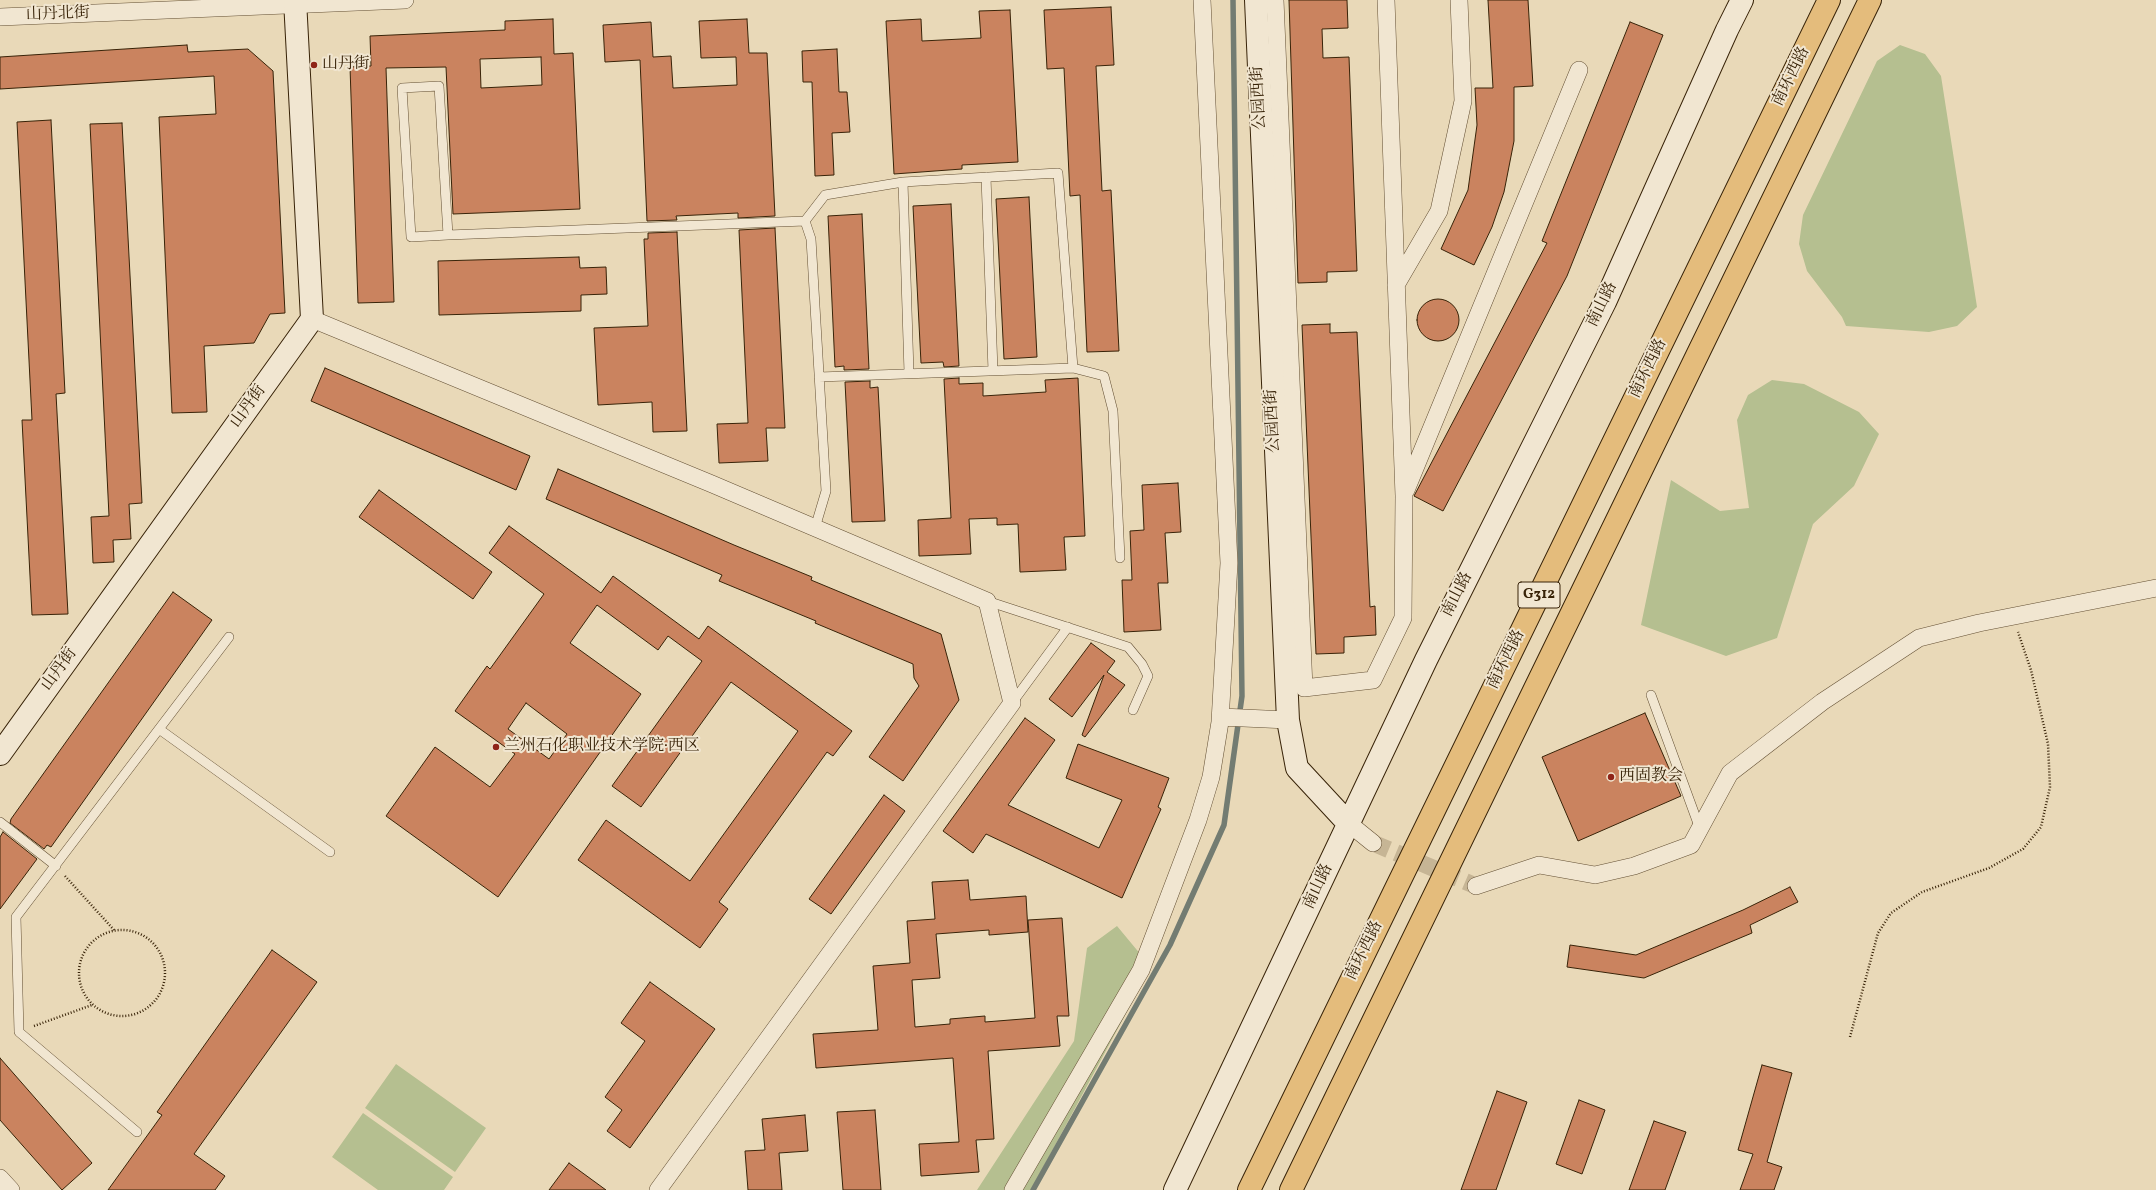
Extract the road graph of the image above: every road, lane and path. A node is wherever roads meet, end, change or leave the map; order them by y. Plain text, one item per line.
1 (404, 0) edge
2 (1202, 0) edge
3 (1256, 0) edge
4 (1275, 0) edge
5 (1386, 0) edge
6 (1459, 0) edge
7 (1742, 0) edge
8 (1829, 0) edge
9 (1870, 0) edge
10 (295, 3) edge
11 (0, 17) edge
12 (1579, 70) dead end
13 (986, 177) junction
14 (903, 182) junction
15 (805, 220) junction
16 (448, 235) junction
17 (1396, 285) junction
18 (312, 319) junction
19 (1073, 368) junction
20 (993, 370) junction
21 (909, 373) junction
22 (819, 377) junction
23 (1404, 496) junction
24 (815, 528) junction
25 (1120, 558) dead end
26 (2156, 588) edge
27 (987, 601) junction
28 (2012, 616) junction
29 (1068, 627) junction
30 (229, 637) dead end
31 (1651, 695) dead end
32 (1012, 702) junction
33 (1133, 710) dead end
34 (1226, 717) junction
35 (1278, 720) junction
36 (159, 729) junction
37 (0, 754) edge
38 (0, 822) edge
39 (1347, 822) junction
40 (1700, 829) junction
41 (1373, 843) tunnel mouth
42 (330, 852) dead end
43 (56, 866) junction
44 (1476, 886) tunnel mouth
45 (114, 930) junction
46 (92, 1005) junction
47 (19, 1032) junction
48 (1850, 1037) dead end
49 (137, 1132) dead end
50 (0, 1178) edge
51 (11, 1190) edge
52 (658, 1190) edge
53 (1013, 1190) edge
54 (1175, 1190) edge
55 (1248, 1190) edge
56 (1291, 1190) edge

1 - 10 street, 山丹北街
2 - 34 street
3 - 35 street, 公园西街
4 - 23 street
5 - 17 street
6 - 17 street
7 - 39 street, 南山路
8 - 55 highway, 南环西路 / G312
9 - 56 highway, G312
10 - 11 street, 山丹北街
10 - 18 street
12 - 23 street
13 - 14 lane
13 - 19 lane
13 - 20 lane
14 - 15 lane
14 - 21 lane
15 - 16 lane
15 - 22 lane
16 - 16 lane
17 - 23 street
18 - 24 street
18 - 37 street, 山丹街
19 - 20 lane
19 - 25 lane
20 - 21 lane
21 - 22 lane
22 - 24 lane
24 - 27 street
26 - 28 street
27 - 29 lane
27 - 32 street
28 - 40 street
28 - 48 path
29 - 32 lane
29 - 33 lane
30 - 36 lane
31 - 40 lane
32 - 52 street
34 - 35 street
34 - 53 street
35 - 39 street, 公园西街
36 - 42 lane
36 - 43 lane
38 - 43 lane
39 - 41 street
39 - 54 street, 南山路
40 - 44 street
43 - 45 path
43 - 47 lane
45 - 46 path
45 - 46 path
46 - 47 path
47 - 49 lane
50 - 51 street

